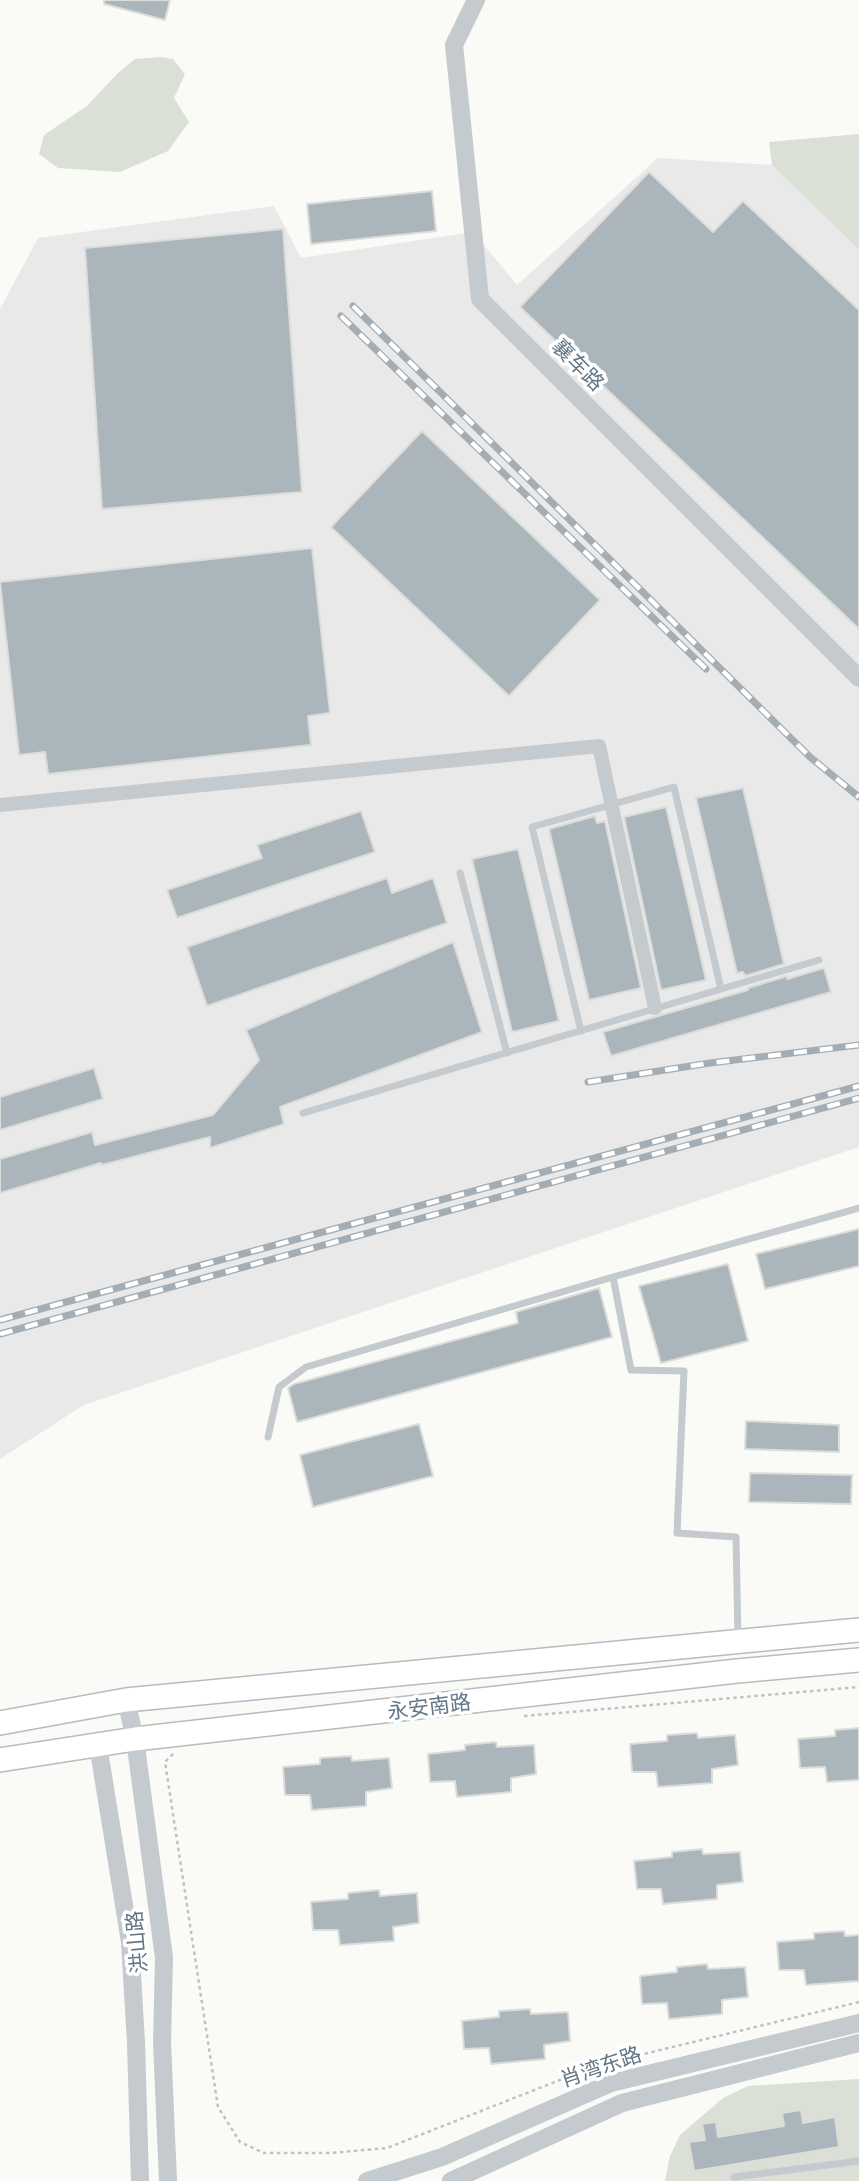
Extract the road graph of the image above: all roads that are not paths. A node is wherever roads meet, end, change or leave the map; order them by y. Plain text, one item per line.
1 (476, 0) edge
2 (859, 678) edge
3 (611, 804) junction
4 (0, 805) edge
5 (460, 873) dead end
6 (819, 960) dead end
7 (721, 989) junction
8 (655, 1009) junction
9 (580, 1031) junction
10 (507, 1052) junction
11 (303, 1113) dead end
12 (859, 1208) edge
13 (612, 1277) junction
14 (268, 1437) dead end
15 (859, 1630) edge
16 (738, 1641) junction
17 (859, 1660) edge
18 (126, 1700) junction
19 (0, 1723) edge
20 (135, 1739) junction
21 (98, 1745) junction
22 (0, 1760) edge
23 (859, 2023) edge
24 (859, 2043) edge
25 (859, 2161) edge
26 (734, 2177) dead end
27 (140, 2181) edge
28 (168, 2181) edge
29 (367, 2181) edge
30 (451, 2181) edge

1 - 2 street, 襄车路
3 - 4 street
3 - 7 lane
3 - 8 street
3 - 9 lane
5 - 10 lane
6 - 7 lane
7 - 8 lane
8 - 9 lane
9 - 10 lane
10 - 11 lane
12 - 13 lane
13 - 14 lane
13 - 16 lane
15 - 16 main road, 永安南路
16 - 18 main road, 永安南路
17 - 20 main road, 永安南路
18 - 19 main road, 永安南路
18 - 20 street, 洪山路
20 - 21 main road, 永安南路
20 - 28 street, 洪山路
21 - 22 main road, 永安南路
21 - 27 street, 洪山路
23 - 29 street, 肖湾东路
24 - 30 street, 肖湾东路
25 - 26 lane

